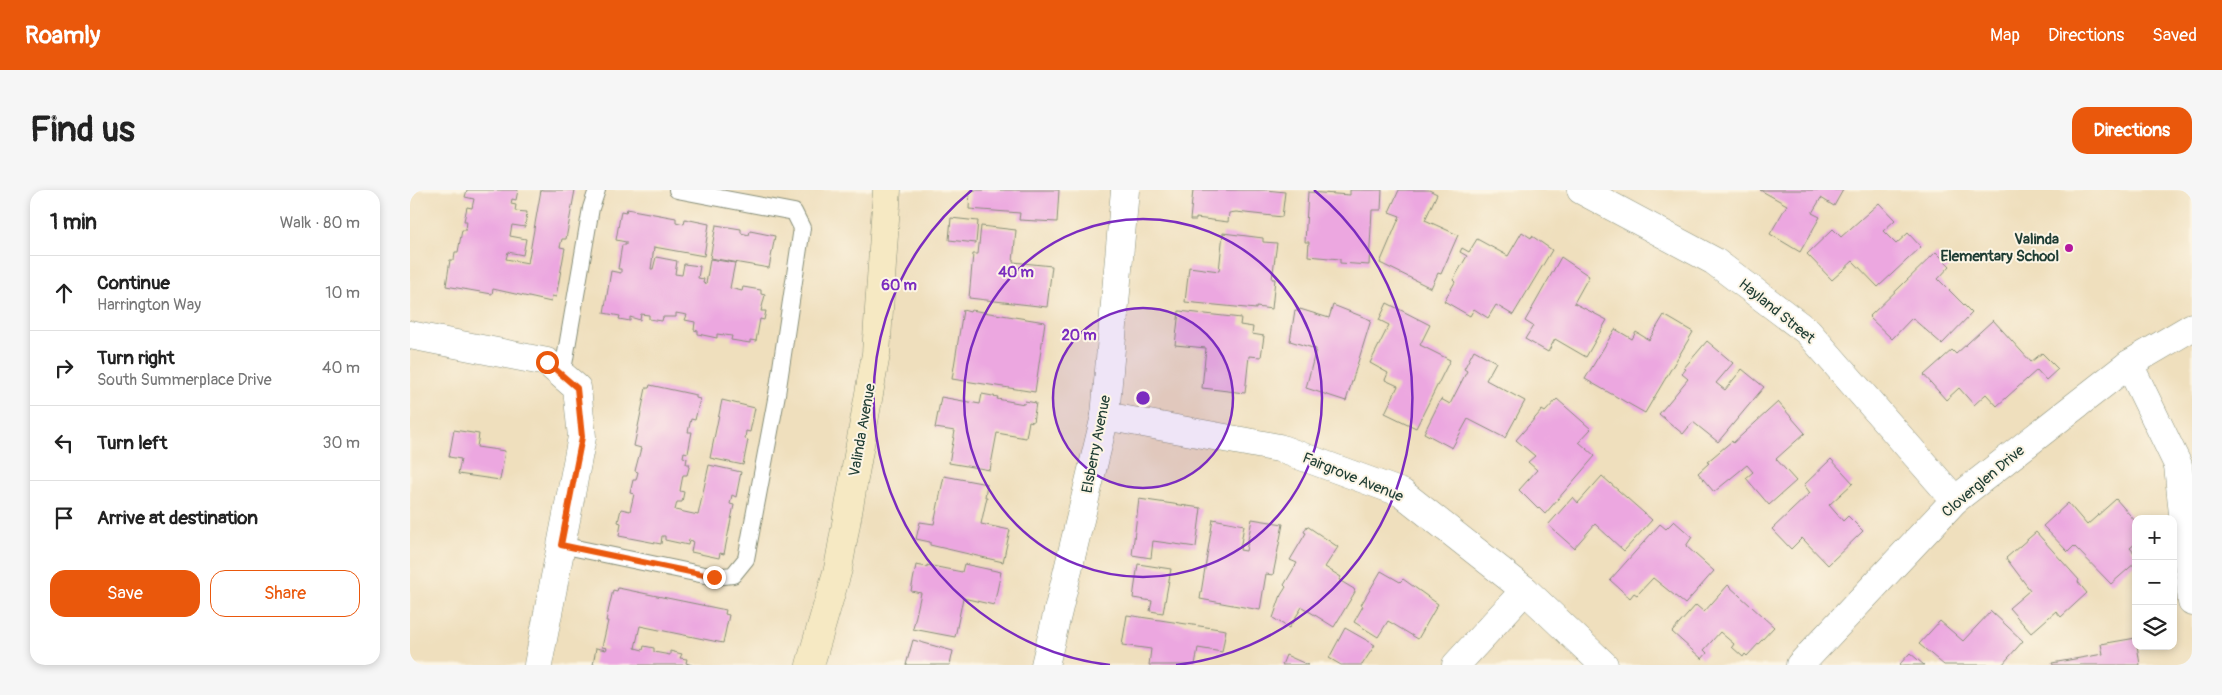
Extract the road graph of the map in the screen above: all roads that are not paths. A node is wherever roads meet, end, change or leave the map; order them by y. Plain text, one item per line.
1 (597, 190) edge
2 (677, 190) edge
3 (887, 190) edge
4 (1126, 190) edge
5 (1581, 190) edge
6 (2192, 327) edge
7 (410, 335) edge
8 (2129, 364) junction
9 (570, 382) junction
10 (1105, 416) junction
11 (1955, 500) junction
12 (561, 545) junction
13 (1525, 590) junction
14 (2192, 602) edge
15 (538, 665) edge
16 (810, 665) edge
17 (1045, 665) edge
18 (1456, 665) edge
19 (1604, 665) edge
20 (1800, 665) edge

1 - 9 lane
2 - 12 lane
3 - 16 main road, Valinda Avenue
4 - 10 street, Elsberry Avenue
5 - 11 street, Hayland Street
6 - 8 street, Cloverglen Drive
7 - 9 street
8 - 11 street, Cloverglen Drive
8 - 14 street
9 - 12 street
10 - 13 street, Fairgrove Avenue
10 - 17 street, Elsberry Avenue
11 - 20 street, Cloverglen Drive
12 - 15 street
13 - 18 street
13 - 19 street, Fairgrove Avenue

